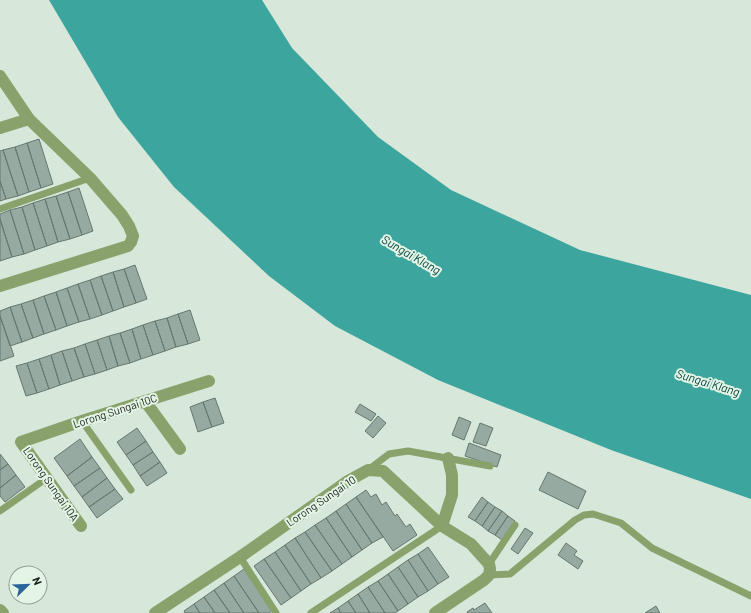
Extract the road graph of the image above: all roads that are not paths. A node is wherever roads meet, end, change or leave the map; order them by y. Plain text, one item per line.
1 (0, 76) edge
2 (29, 119) junction
3 (0, 128) edge
4 (90, 178) junction
5 (0, 209) edge
6 (0, 286) edge
7 (209, 381) dead end
8 (145, 401) junction
9 (82, 421) junction
10 (21, 442) joint
11 (180, 449) dead end
12 (448, 458) junction
13 (490, 466) dead end
14 (368, 470) junction
15 (47, 478) junction
16 (131, 490) dead end
17 (0, 511) edge
18 (515, 525) dead end
19 (81, 526) dead end
20 (442, 526) junction
21 (240, 557) junction
22 (489, 569) junction
23 (751, 596) edge
24 (0, 610) edge
25 (3, 613) edge
26 (155, 613) edge
27 (276, 613) edge
28 (311, 613) edge
29 (434, 613) edge

1 - 2 street
2 - 3 street
2 - 4 street
4 - 5 lane
4 - 6 street
7 - 8 street, Lorong Sungai 10C
8 - 9 street, Lorong Sungai 10C
8 - 11 street
9 - 10 street, Lorong Sungai 10C
9 - 16 lane
10 - 15 street, Lorong Sungai 10A
12 - 13 lane
12 - 14 lane
12 - 20 street
14 - 20 street, Lorong Sungai 10
14 - 21 street, Lorong Sungai 10
15 - 17 lane
15 - 19 street, Lorong Sungai 10A
18 - 22 lane
20 - 22 street, Lorong Sungai 10
20 - 28 lane
21 - 26 street, Lorong Sungai 10
21 - 27 lane
22 - 23 lane
22 - 29 street
24 - 25 street

